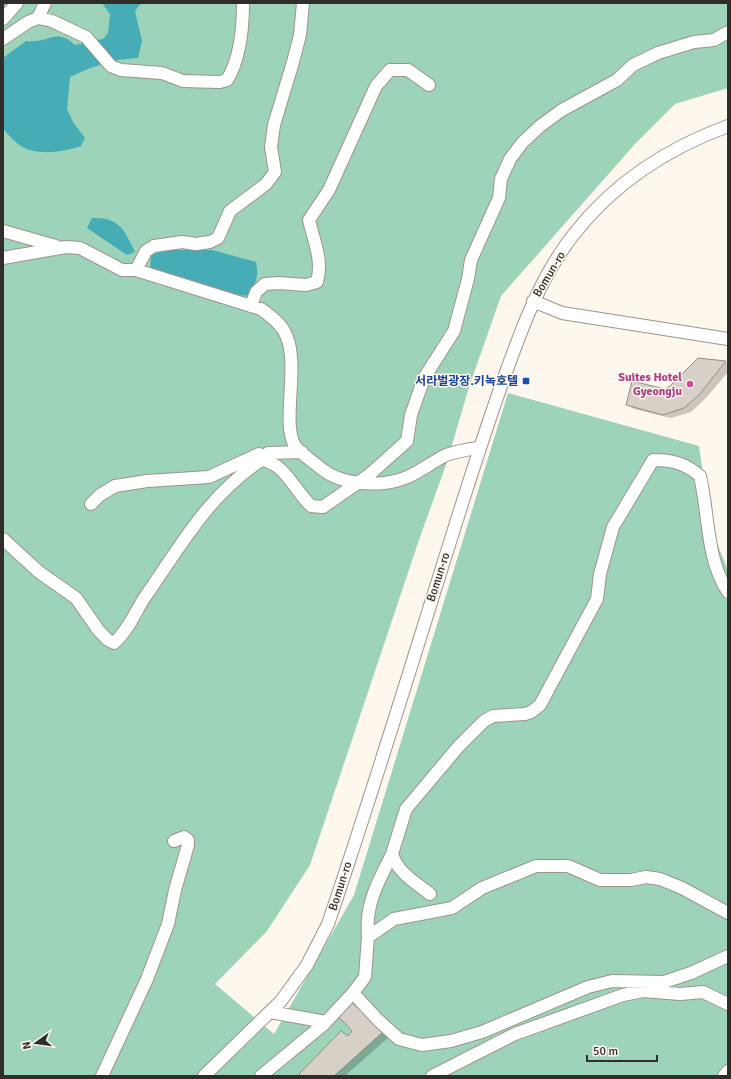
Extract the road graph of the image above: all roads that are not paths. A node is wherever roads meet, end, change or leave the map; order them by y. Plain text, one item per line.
1 (17, 3) edge
2 (46, 3) edge
3 (243, 3) edge
4 (303, 3) edge
5 (38, 18) junction
6 (3, 19) edge
7 (728, 32) edge
8 (3, 39) edge
9 (429, 85) dead end
10 (728, 126) edge
11 (3, 231) edge
12 (61, 247) junction
13 (3, 258) edge
14 (136, 270) junction
15 (533, 301) junction
16 (251, 306) junction
17 (728, 339) edge
18 (480, 447) junction
19 (299, 449) junction
20 (261, 460) junction
21 (357, 483) junction
22 (91, 504) dead end
23 (3, 539) edge
24 (728, 592) edge
25 (174, 841) dead end
26 (392, 854) junction
27 (430, 894) dead end
28 (728, 913) edge
29 (368, 937) junction
30 (728, 956) edge
31 (353, 993) junction
32 (728, 1004) edge
33 (270, 1012) junction
34 (326, 1022) junction
35 (728, 1071) edge
36 (102, 1076) edge
37 (204, 1076) edge
38 (261, 1076) edge
39 (432, 1076) edge
40 (724, 1076) edge

1 - 6 street
2 - 5 street
3 - 5 street
4 - 14 street
5 - 8 street
7 - 21 street
9 - 16 street
10 - 15 street, Bomun-ro
11 - 12 street
12 - 13 street
12 - 14 street
14 - 16 street
15 - 17 street
15 - 18 street, Bomun-ro
16 - 19 street
18 - 21 street
18 - 33 street, Bomun-ro
19 - 20 street
19 - 21 street
19 - 22 street
20 - 21 street
20 - 23 street
24 - 26 street
25 - 36 street
26 - 27 street
26 - 29 street
28 - 29 street
29 - 31 street
30 - 31 street
31 - 34 street
32 - 39 street
33 - 34 street
33 - 37 street, Bomun-ro
34 - 38 street
35 - 40 street

